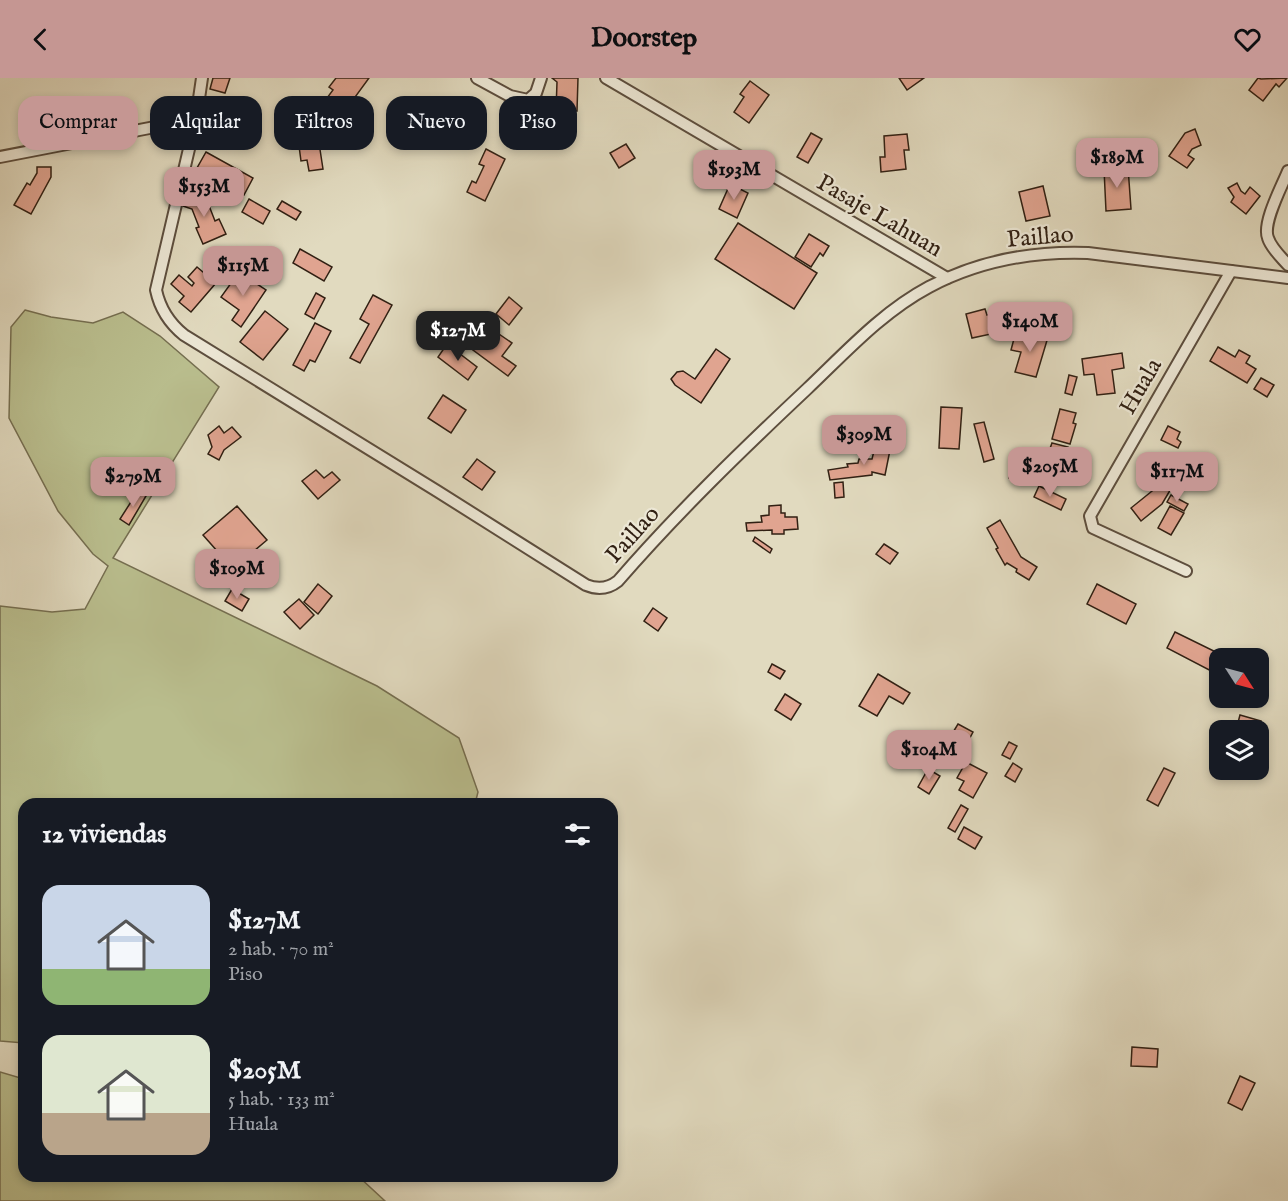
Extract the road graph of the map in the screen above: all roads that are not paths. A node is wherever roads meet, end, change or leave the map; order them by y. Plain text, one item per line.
1 (202, 78) edge
2 (477, 78) edge
3 (541, 78) edge
4 (606, 78) edge
5 (199, 96) edge
6 (150, 128) edge
7 (189, 150) edge
8 (0, 157) edge
9 (1288, 171) edge
10 (1288, 265) edge
11 (1231, 271) junction
12 (947, 278) junction
13 (1288, 278) edge
14 (1186, 571) dead end

1 - 5 street, Paillao
2 - 3 street
4 - 12 street, Pasaje Lahuan
6 - 8 street
7 - 12 street, Paillao
9 - 10 street
11 - 12 street, Paillao
11 - 13 street, Paillao
11 - 14 street, Huala

